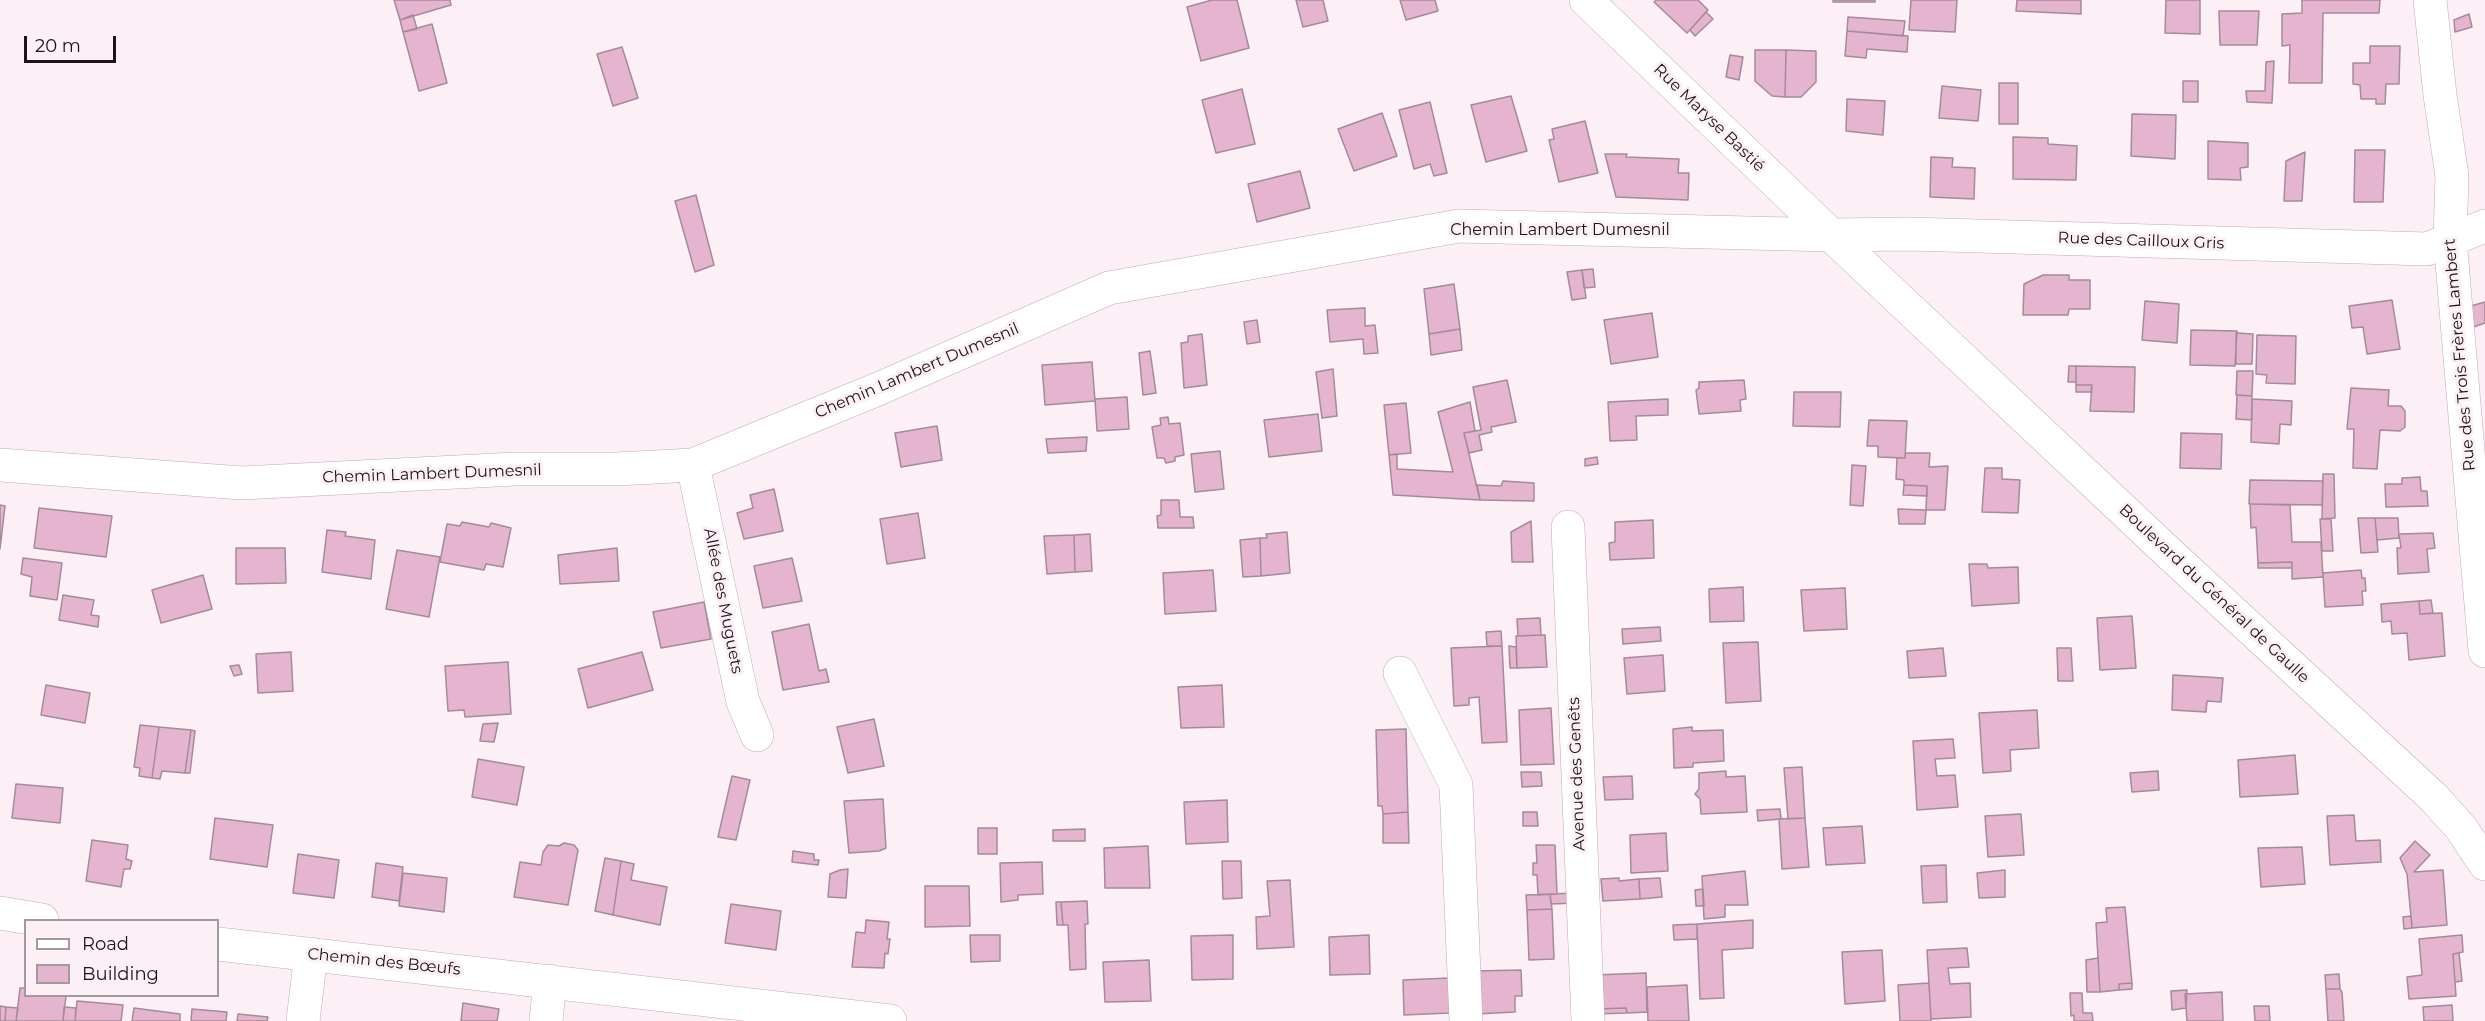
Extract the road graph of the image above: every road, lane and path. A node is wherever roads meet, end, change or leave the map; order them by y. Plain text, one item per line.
1 (1586, 0) edge
2 (2430, 0) edge
3 (2485, 226) edge
4 (1831, 236) junction
5 (2450, 239) junction
6 (1935, 331) joint
7 (2476, 438) edge
8 (0, 465) edge
9 (693, 465) junction
10 (1568, 527) dead end
11 (2484, 633) edge
12 (1400, 673) dead end
13 (758, 735) dead end
14 (2485, 864) edge
15 (0, 913) edge
16 (32, 919) edge
17 (219, 944) edge
18 (311, 954) junction
19 (550, 981) junction
20 (697, 1011) edge
21 (825, 1018) edge
22 (303, 1021) edge
23 (546, 1021) edge
24 (890, 1021) edge
25 (1466, 1021) edge
26 (1588, 1021) edge

1 - 4 street, Rue Maryse Bastié
2 - 5 street, Rue des Trois Frères Lambert
3 - 5 street, Rue des Cailloux Gris
4 - 5 street, Rue des Cailloux Gris
4 - 6 street, Rue Maryse Bastié
4 - 9 street, Chemin Lambert Dumesnil
5 - 7 street, Rue des Trois Frères Lambert
6 - 14 street, Boulevard du Général de Gaulle
7 - 11 street, Rue des Trois Frères Lambert
8 - 9 street, Chemin Lambert Dumesnil
9 - 13 street, Allée des Muguets
10 - 26 street, Avenue des Genêts
12 - 25 street
15 - 16 street
17 - 18 street, Chemin des Bœufs
18 - 19 street, Chemin des Bœufs
18 - 22 street
19 - 20 street, Chemin des Bœufs
19 - 23 street
20 - 21 street, Chemin des Bœufs
21 - 24 street, Chemin des Bœufs

